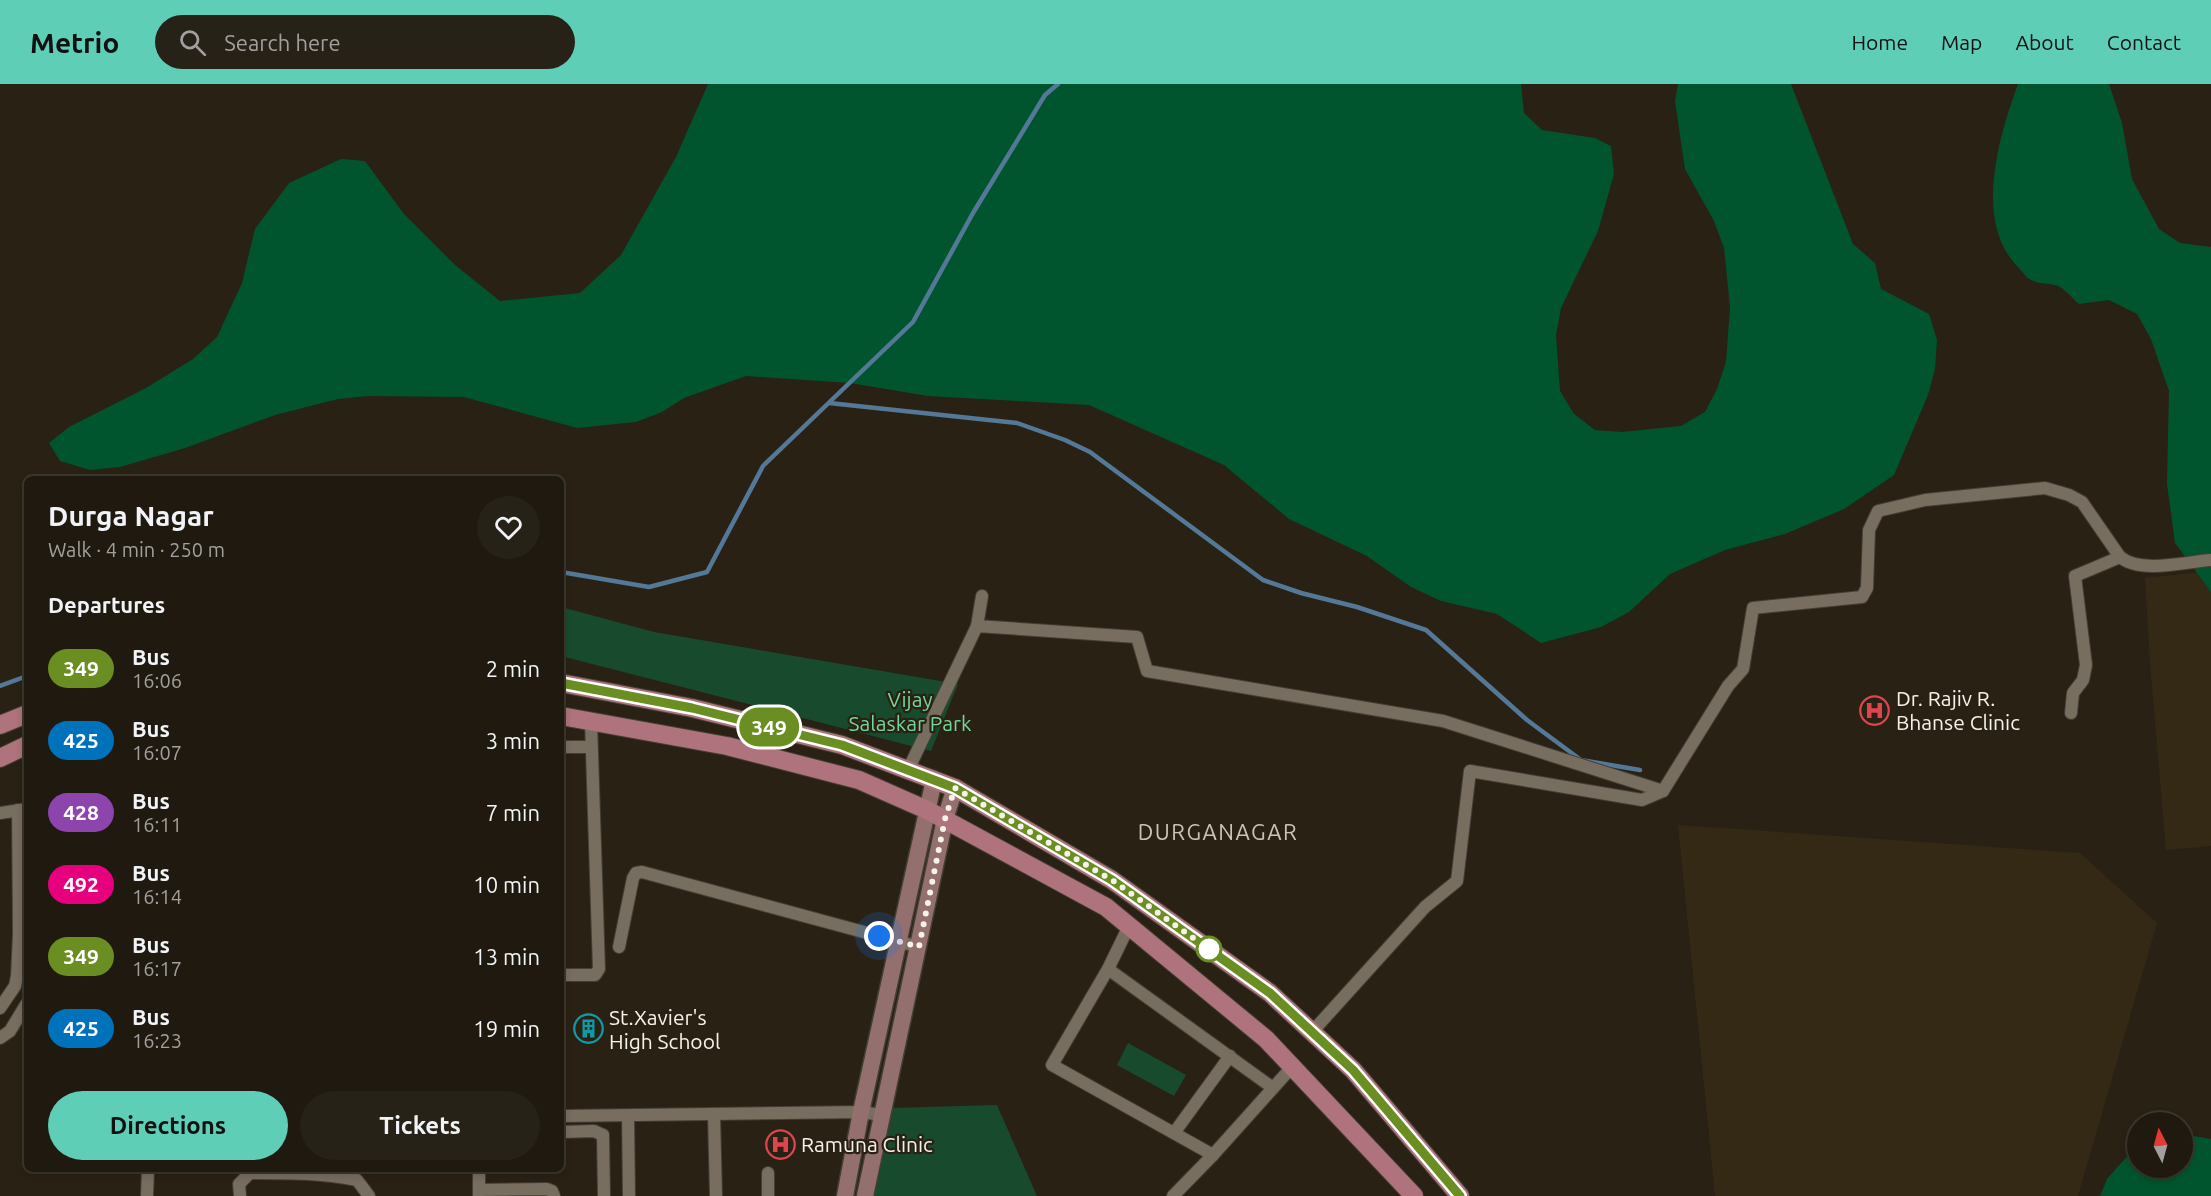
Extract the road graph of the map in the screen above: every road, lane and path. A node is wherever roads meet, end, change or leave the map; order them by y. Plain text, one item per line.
1 (2120, 557) junction
2 (2211, 560) edge
3 (982, 596) dead end
4 (977, 626) junction
5 (564, 684) edge
6 (2071, 713) dead end
7 (24, 715) edge
8 (564, 717) edge
9 (591, 722) junction
10 (0, 725) edge
11 (24, 746) edge
12 (564, 747) edge
13 (591, 747) junction
14 (0, 758) edge
15 (908, 770) junction
16 (934, 780) junction
17 (955, 788) junction
18 (1663, 791) junction
19 (23, 809) edge
20 (927, 810) junction
21 (0, 813) edge
22 (945, 819) junction
23 (1130, 926) junction
24 (899, 941) junction
25 (619, 946) dead end
26 (919, 947) junction
27 (1107, 969) junction
28 (564, 975) edge
29 (0, 1008) edge
30 (24, 1008) edge
31 (1312, 1032) junction
32 (0, 1038) edge
33 (1230, 1056) junction
34 (1292, 1067) junction
35 (1273, 1088) junction
36 (861, 1112) junction
37 (714, 1114) junction
38 (882, 1115) junction
39 (564, 1116) edge
40 (628, 1116) junction
41 (564, 1132) edge
42 (1174, 1133) junction
43 (1214, 1155) junction
44 (148, 1172) edge
45 (479, 1172) edge
46 (768, 1173) dead end
47 (479, 1193) edge
48 (147, 1196) edge
49 (240, 1196) edge
50 (369, 1196) edge
51 (554, 1196) edge
52 (604, 1196) edge
53 (629, 1196) edge
54 (716, 1196) edge
55 (768, 1196) edge
56 (845, 1196) edge
57 (865, 1196) edge
58 (1173, 1196) edge
59 (1414, 1196) edge
60 (1460, 1196) edge

1 - 2 street
1 - 6 street
1 - 18 street
3 - 4 street
4 - 15 street
4 - 18 street
5 - 15 main road
7 - 10 main road
8 - 9 main road
9 - 13 street
9 - 20 main road
11 - 14 main road
12 - 13 street
13 - 28 street
15 - 16 main road
16 - 17 main road
16 - 20 main road
17 - 22 main road
17 - 31 main road
18 - 31 street
19 - 21 street
19 - 29 street
20 - 22 main road
20 - 24 main road
22 - 23 main road
22 - 26 main road
23 - 27 street
23 - 34 main road
24 - 25 street
24 - 26 street
24 - 36 main road
26 - 38 main road
27 - 33 street
27 - 42 street
30 - 32 street
31 - 60 main road
33 - 35 street
33 - 42 street
34 - 35 street
34 - 59 main road
35 - 43 street
36 - 37 street
36 - 38 street
36 - 56 main road
37 - 40 street
37 - 54 street
38 - 57 main road
39 - 40 street
40 - 53 street
41 - 52 street
42 - 43 street
43 - 58 street
44 - 48 street
45 - 47 street
46 - 55 street
47 - 51 street
49 - 50 street

